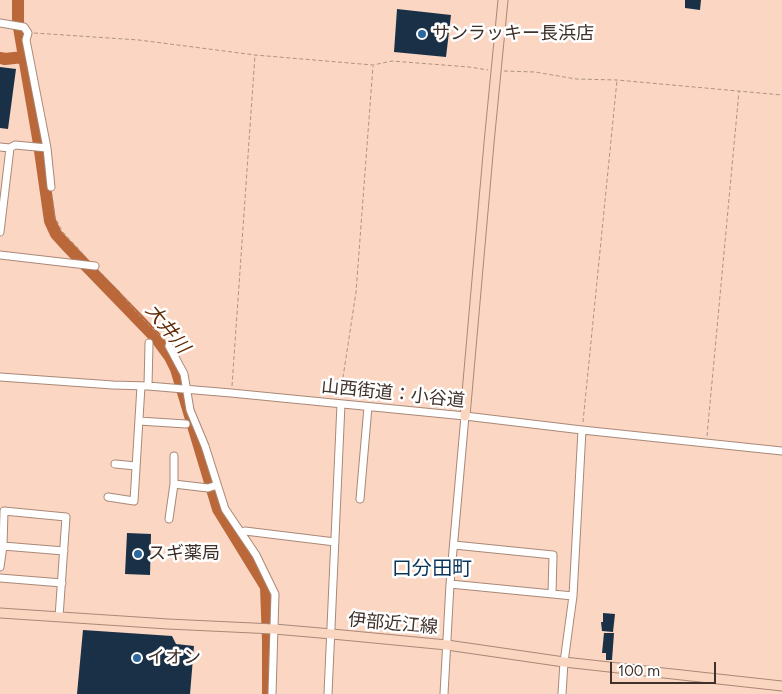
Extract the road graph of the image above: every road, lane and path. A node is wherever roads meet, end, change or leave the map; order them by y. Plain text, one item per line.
1 (502, 0) edge
2 (0, 23) edge
3 (28, 34) junction
4 (255, 55) junction
5 (373, 65) junction
6 (496, 71) junction
7 (617, 80) junction
8 (739, 91) junction
9 (782, 95) edge
10 (0, 147) edge
11 (10, 148) junction
12 (47, 148) junction
13 (51, 187) joint
14 (0, 232) edge
15 (0, 255) edge
16 (94, 266) junction
17 (149, 342) dead end
18 (169, 346) joint
19 (0, 377) edge
20 (145, 386) junction
21 (187, 390) junction
22 (231, 393) junction
23 (340, 404) junction
24 (368, 407) junction
25 (466, 416) junction
26 (139, 420) junction
27 (186, 424) dead end
28 (582, 430) junction
29 (706, 443) junction
30 (782, 451) edge
31 (174, 456) dead end
32 (115, 464) dead end
33 (136, 466) junction
34 (174, 484) junction
35 (217, 485) junction
36 (108, 498) dead end
37 (360, 500) dead end
38 (169, 520) dead end
39 (241, 533) junction
40 (335, 542) junction
41 (454, 545) junction
42 (3, 546) junction
43 (64, 551) junction
44 (0, 567) edge
45 (0, 578) edge
46 (62, 584) junction
47 (450, 584) junction
48 (552, 594) junction
49 (573, 596) junction
50 (0, 612) edge
51 (59, 617) junction
52 (274, 629) junction
53 (332, 634) junction
54 (447, 645) junction
55 (564, 662) junction
56 (782, 686) edge
57 (272, 694) edge
58 (328, 694) edge
59 (444, 694) edge
60 (562, 694) edge

1 - 6 main road
2 - 3 street
3 - 4 path
3 - 12 street
4 - 5 path
4 - 22 path
5 - 6 path
5 - 23 path
6 - 7 path
6 - 25 main road
7 - 8 path
7 - 28 path
8 - 9 path
8 - 29 path
10 - 11 street
11 - 12 street
11 - 14 street
12 - 13 street
13 - 16 path
15 - 16 street
16 - 18 path
17 - 20 street
18 - 21 street
19 - 20 street, 山西街道：小谷道
20 - 21 street, 山西街道：小谷道
20 - 26 street
21 - 22 street, 山西街道：小谷道
21 - 35 street
22 - 23 street, 山西街道：小谷道
23 - 24 street, 山西街道：小谷道
23 - 40 street
24 - 25 street, 山西街道：小谷道
24 - 37 street
25 - 28 street, 山西街道：小谷道
25 - 41 street
26 - 27 street
26 - 33 street
28 - 29 street, 山西街道：小谷道
28 - 49 street
29 - 30 street, 山西街道：小谷道
31 - 34 street
32 - 33 street
33 - 36 street
34 - 35 street
34 - 38 street
35 - 39 street
39 - 40 street
39 - 52 street
40 - 53 street
41 - 47 street
41 - 48 street
42 - 43 street
42 - 43 street
42 - 44 street
43 - 46 street
45 - 46 street
46 - 51 street
47 - 48 street
47 - 54 street
48 - 49 street
49 - 55 street
50 - 51 main road, 伊部近江線
51 - 52 main road, 伊部近江線
52 - 53 main road, 伊部近江線
52 - 57 street
53 - 54 main road, 伊部近江線
53 - 58 street
54 - 55 main road, 伊部近江線
54 - 59 street
55 - 56 main road, 伊部近江線
55 - 60 street

